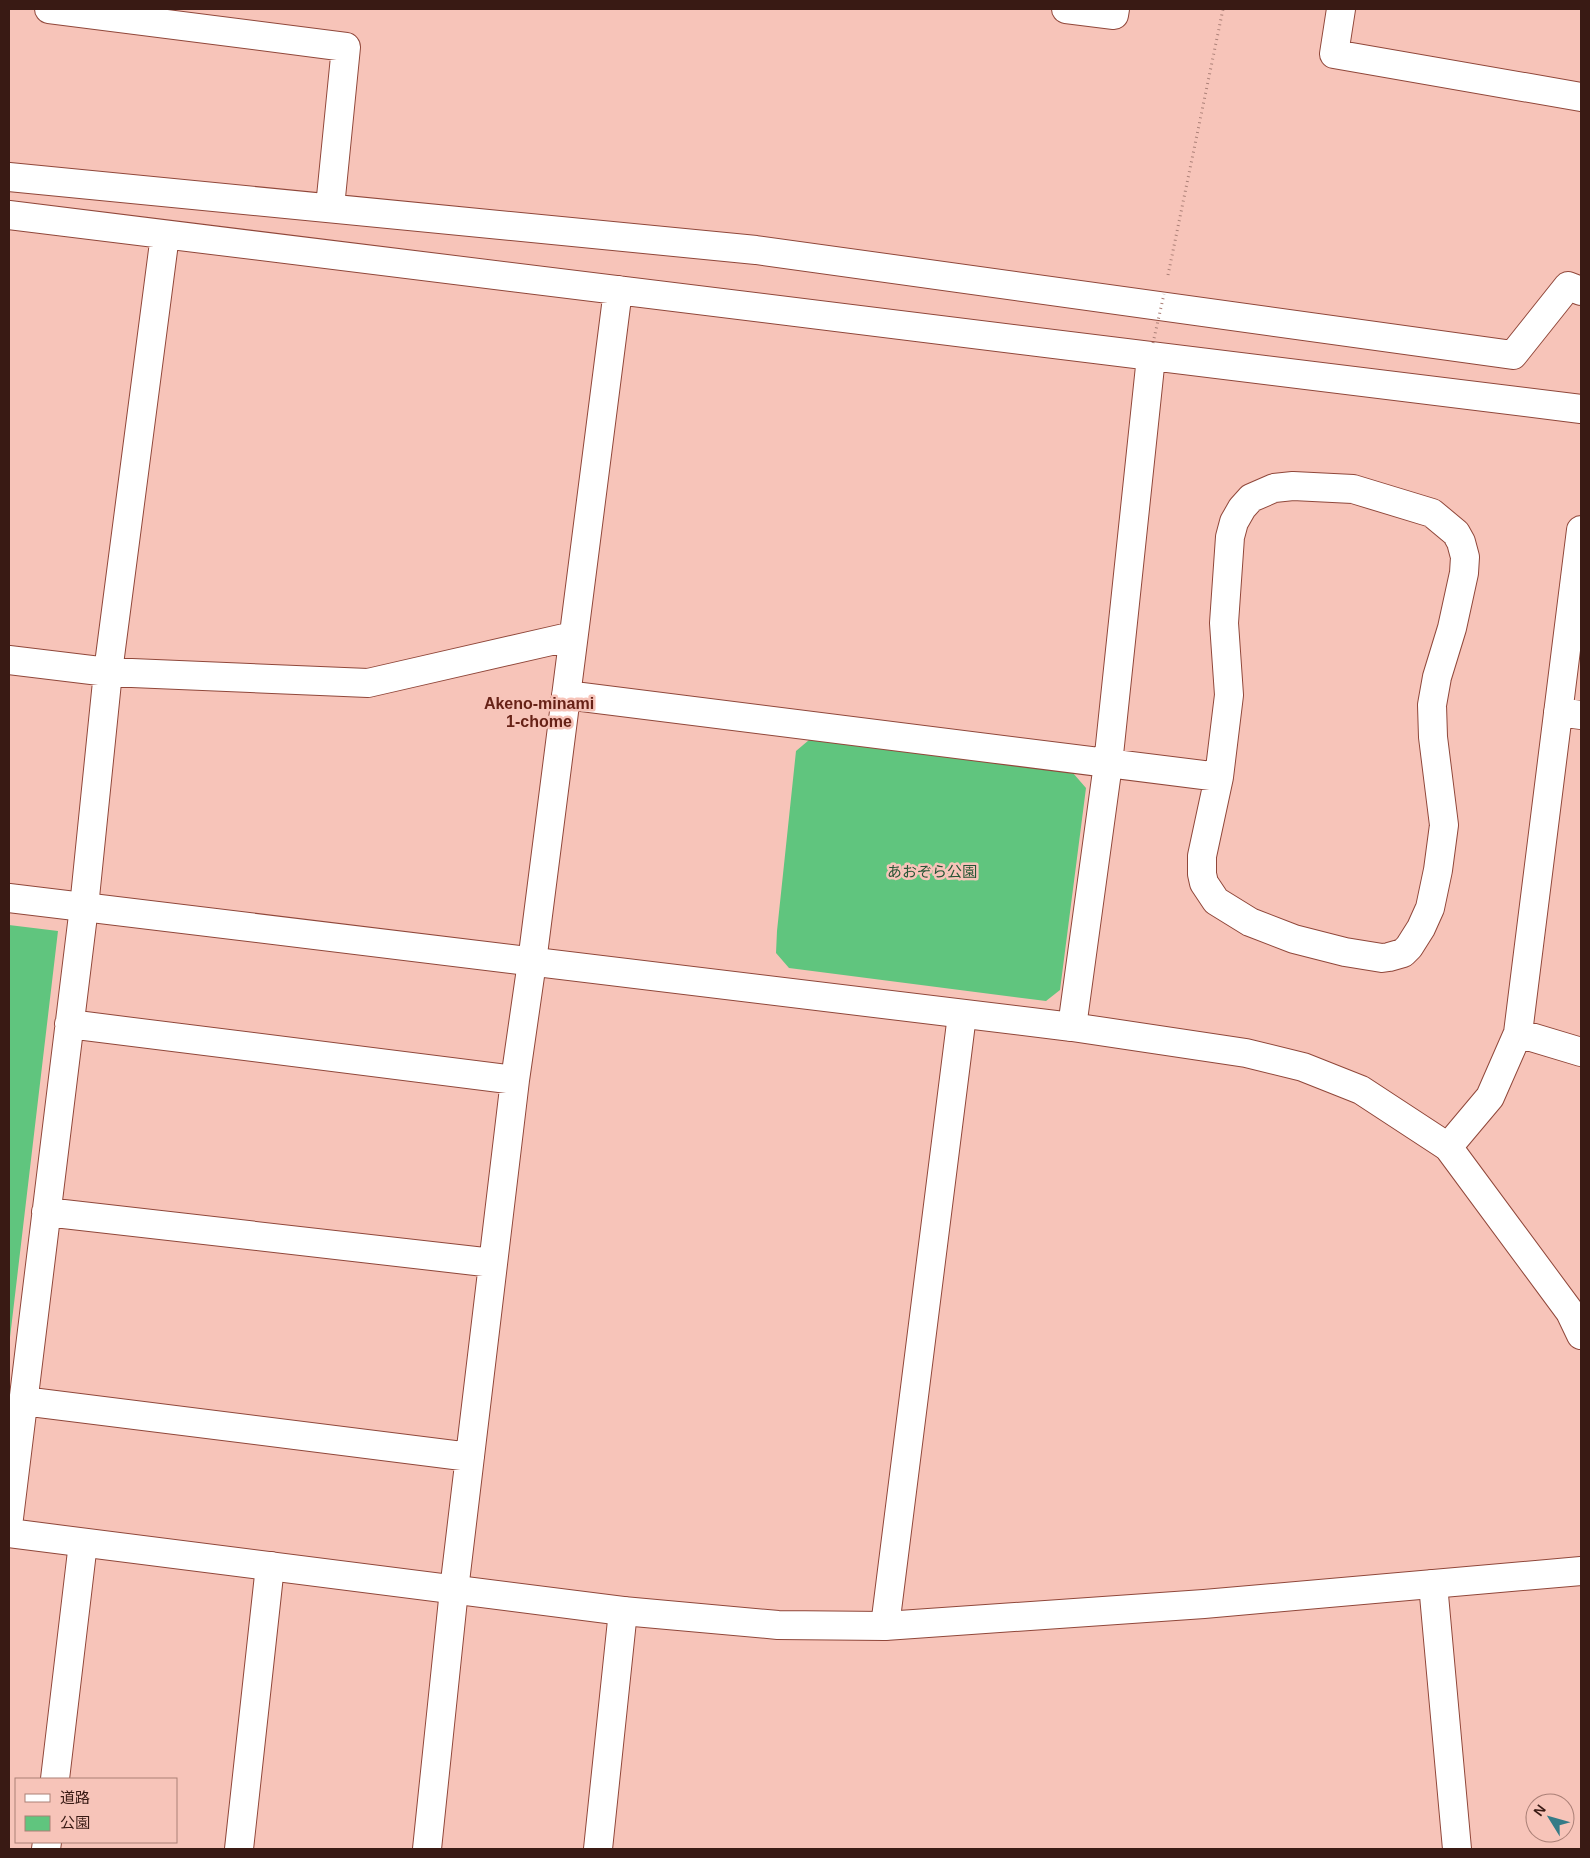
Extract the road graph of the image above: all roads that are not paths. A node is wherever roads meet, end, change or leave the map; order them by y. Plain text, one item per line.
1 (48, 9) edge
2 (1066, 9) edge
3 (1115, 9) edge
4 (1341, 9) edge
5 (1581, 98) edge
6 (9, 177) edge
7 (330, 207) junction
8 (9, 215) edge
9 (165, 235) junction
10 (618, 290) junction
11 (1581, 291) edge
12 (1152, 350) junction
13 (1581, 409) edge
14 (1581, 530) edge
15 (573, 636) junction
16 (9, 660) edge
17 (108, 672) junction
18 (566, 695) junction
19 (1570, 713) edge
20 (1108, 764) junction
21 (1219, 777) junction
22 (9, 898) edge
23 (84, 907) junction
24 (532, 962) junction
25 (962, 1015) junction
26 (69, 1024) junction
27 (1072, 1028) junction
28 (1518, 1033) junction
29 (1581, 1052) edge
30 (515, 1080) junction
31 (1448, 1147) junction
32 (46, 1212) junction
33 (493, 1263) junction
34 (1581, 1335) edge
35 (23, 1402) junction
36 (470, 1457) junction
37 (9, 1518) edge
38 (9, 1533) edge
39 (83, 1543) junction
40 (270, 1566) junction
41 (1581, 1571) edge
42 (1433, 1584) junction
43 (454, 1590) junction
44 (623, 1611) junction
45 (885, 1626) junction
46 (55, 1778) edge
47 (239, 1849) edge
48 (427, 1849) edge
49 (598, 1849) edge
50 (1457, 1849) edge

1 - 7 street
2 - 3 street
4 - 5 street
6 - 7 street
7 - 11 street
8 - 9 street
9 - 10 street
9 - 17 street
10 - 12 street
10 - 15 street
12 - 13 street
12 - 20 street
14 - 19 street
15 - 17 street
15 - 18 street
16 - 17 street
17 - 23 street
18 - 20 street
18 - 24 street
19 - 28 street
20 - 21 street
20 - 27 street
21 - 21 street
22 - 23 street
23 - 24 street
23 - 26 street
24 - 25 street
24 - 30 street
25 - 27 street
25 - 45 street
26 - 30 street
26 - 32 street
27 - 31 street
28 - 29 street
28 - 31 street
30 - 33 street
31 - 34 street
32 - 33 street
32 - 35 street
33 - 36 street
35 - 36 street
35 - 37 street
36 - 43 street
38 - 39 street
39 - 40 street
39 - 46 street
40 - 43 street
40 - 47 street
41 - 42 street
42 - 45 street
42 - 50 street
43 - 44 street
43 - 48 street
44 - 45 street
44 - 49 street

